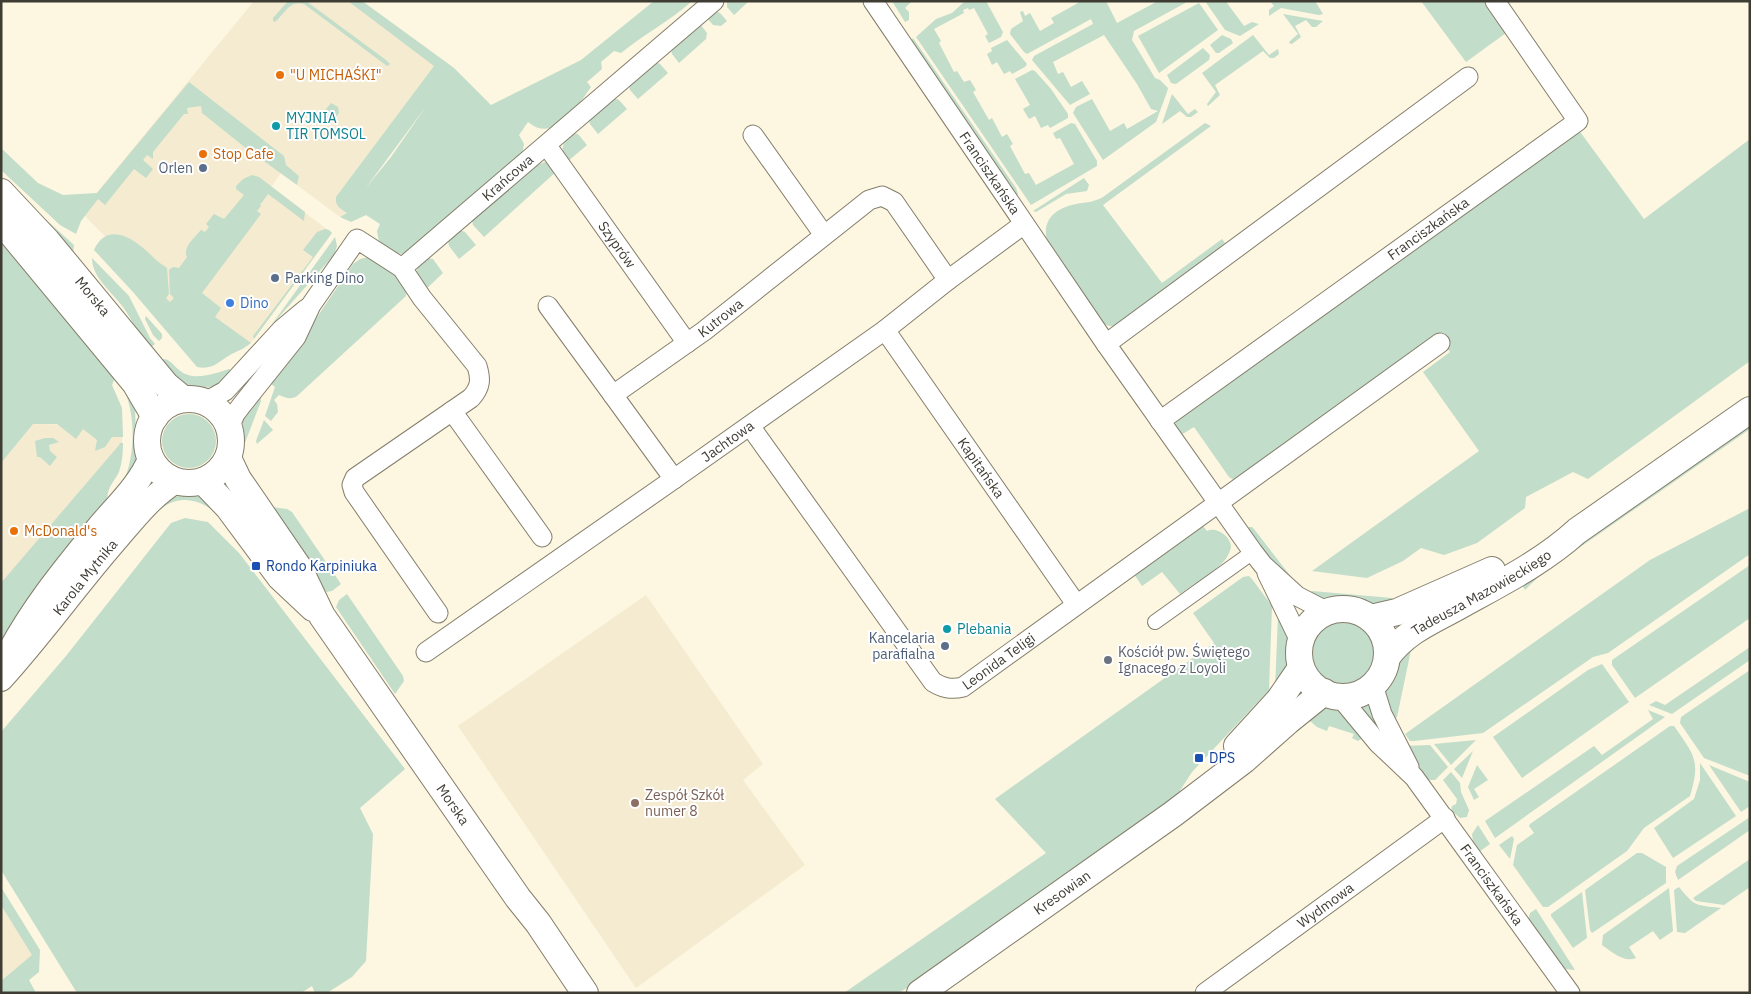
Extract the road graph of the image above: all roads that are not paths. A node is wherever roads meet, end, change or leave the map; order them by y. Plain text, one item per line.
1 (714, 1) edge
2 (873, 1) edge
3 (1495, 1) edge
4 (1468, 77) dead end
5 (754, 135) dead end
6 (547, 146) junction
7 (1, 192) edge
8 (1, 221) edge
9 (1024, 224) junction
10 (824, 235) junction
11 (402, 268) junction
12 (948, 280) junction
13 (311, 306) junction
14 (548, 306) dead end
15 (885, 330) junction
16 (687, 343) junction
17 (1440, 343) dead end
18 (1106, 344) junction
19 (612, 395) junction
20 (194, 401) junction
21 (1750, 410) edge
22 (452, 411) junction
23 (155, 417) junction
24 (1160, 421) junction
25 (750, 426) junction
26 (229, 428) junction
27 (151, 458) junction
28 (228, 458) junction
29 (674, 479) junction
30 (176, 481) junction
31 (203, 481) junction
32 (1218, 504) junction
33 (1577, 531) junction
34 (542, 537) dead end
35 (1258, 558) junction
36 (1076, 604) junction
37 (1326, 612) junction
38 (438, 613) dead end
39 (322, 616) junction
40 (1371, 618) junction
41 (1155, 622) dead end
42 (1300, 640) junction
43 (426, 652) dead end
44 (1387, 657) junction
45 (1, 667) edge
46 (1301, 668) junction
47 (1, 679) edge
48 (1374, 685) junction
49 (1332, 695) junction
50 (1414, 777) junction
51 (1203, 790) junction
52 (1445, 818) junction
53 (1565, 991) edge
54 (585, 993) edge
55 (920, 993) edge
56 (1205, 993) edge

1 - 6 street, Krańcowa
2 - 9 street, Franciszkańska
3 - 24 street, Franciszkańska
4 - 18 street
5 - 10 street
6 - 11 street, Krańcowa
6 - 16 street, Szyprów
7 - 20 main road, Morska
8 - 23 main road, Morska
9 - 12 street, Jachtowa
9 - 18 street, Franciszkańska
10 - 12 street, Kutrowa
10 - 16 street, Kutrowa
11 - 13 street
11 - 22 street
12 - 15 street, Jachtowa
13 - 20 street
13 - 26 street
14 - 19 street
15 - 25 street, Jachtowa
15 - 36 street, Kapitańska
16 - 19 street, Kutrowa
17 - 32 street
18 - 24 street, Franciszkańska
19 - 29 street
20 - 23 main road
20 - 26 main road
21 - 33 main road, Tadeusza Mazowieckiego
22 - 34 street
22 - 38 street
23 - 27 main road
24 - 32 street, Franciszkańska
25 - 29 street, Jachtowa
25 - 36 street, Leonida Teligi
26 - 28 main road
27 - 30 main road
27 - 45 street, Karola Mytnika
28 - 31 main road
28 - 39 main road, Morska
29 - 43 street, Jachtowa
30 - 31 main road
30 - 47 street, Karola Mytnika
31 - 39 main road, Morska
32 - 35 street, Franciszkańska
32 - 36 street, Leonida Teligi
33 - 40 main road, Tadeusza Mazowieckiego
33 - 44 main road, Tadeusza Mazowieckiego
35 - 37 street, Franciszkańska
35 - 41 street
35 - 42 street, Franciszkańska
37 - 40 main road
37 - 42 main road
39 - 54 main road, Morska
40 - 44 main road
42 - 46 main road
44 - 48 main road
46 - 49 main road
46 - 51 main road, Kresowian
48 - 49 main road
48 - 50 street, Franciszkańska
49 - 50 street, Franciszkańska
49 - 51 main road, Kresowian
50 - 52 street, Franciszkańska
51 - 55 main road, Kresowian
52 - 53 street, Franciszkańska
52 - 56 street, Wydmowa

